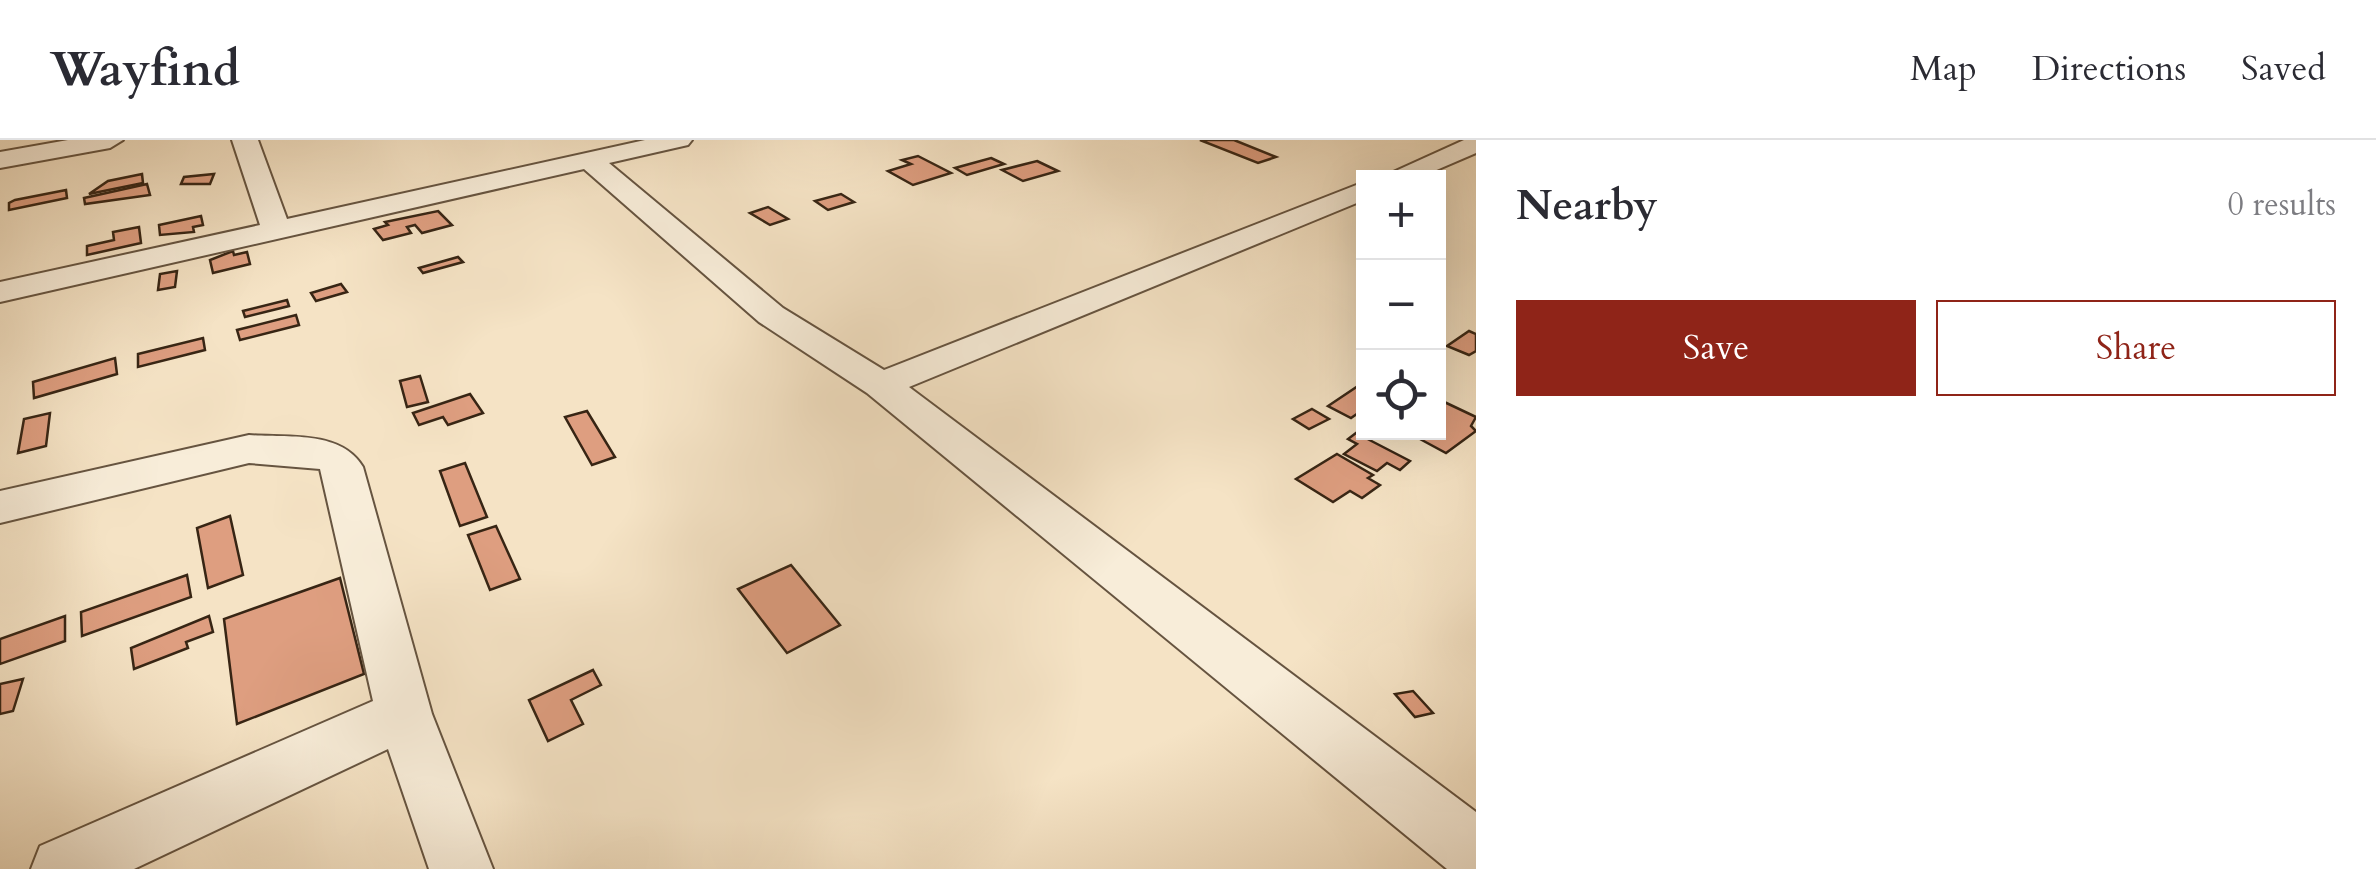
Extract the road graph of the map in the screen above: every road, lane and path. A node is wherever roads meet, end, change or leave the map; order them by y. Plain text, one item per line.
1 (110, 140) edge
2 (245, 140) edge
3 (679, 140) edge
4 (1476, 144) edge
5 (0, 160) edge
6 (589, 160) junction
7 (1413, 170) edge
8 (1356, 193) edge
9 (276, 230) junction
10 (0, 292) edge
11 (881, 385) junction
12 (0, 507) edge
13 (404, 714) junction
14 (1476, 852) edge
15 (63, 869) edge
16 (460, 869) edge

1 - 5 street
2 - 9 street
3 - 6 street
4 - 7 street
6 - 9 street
6 - 11 street
8 - 11 street
9 - 10 street
11 - 14 street
12 - 13 street
13 - 15 street
13 - 16 street

